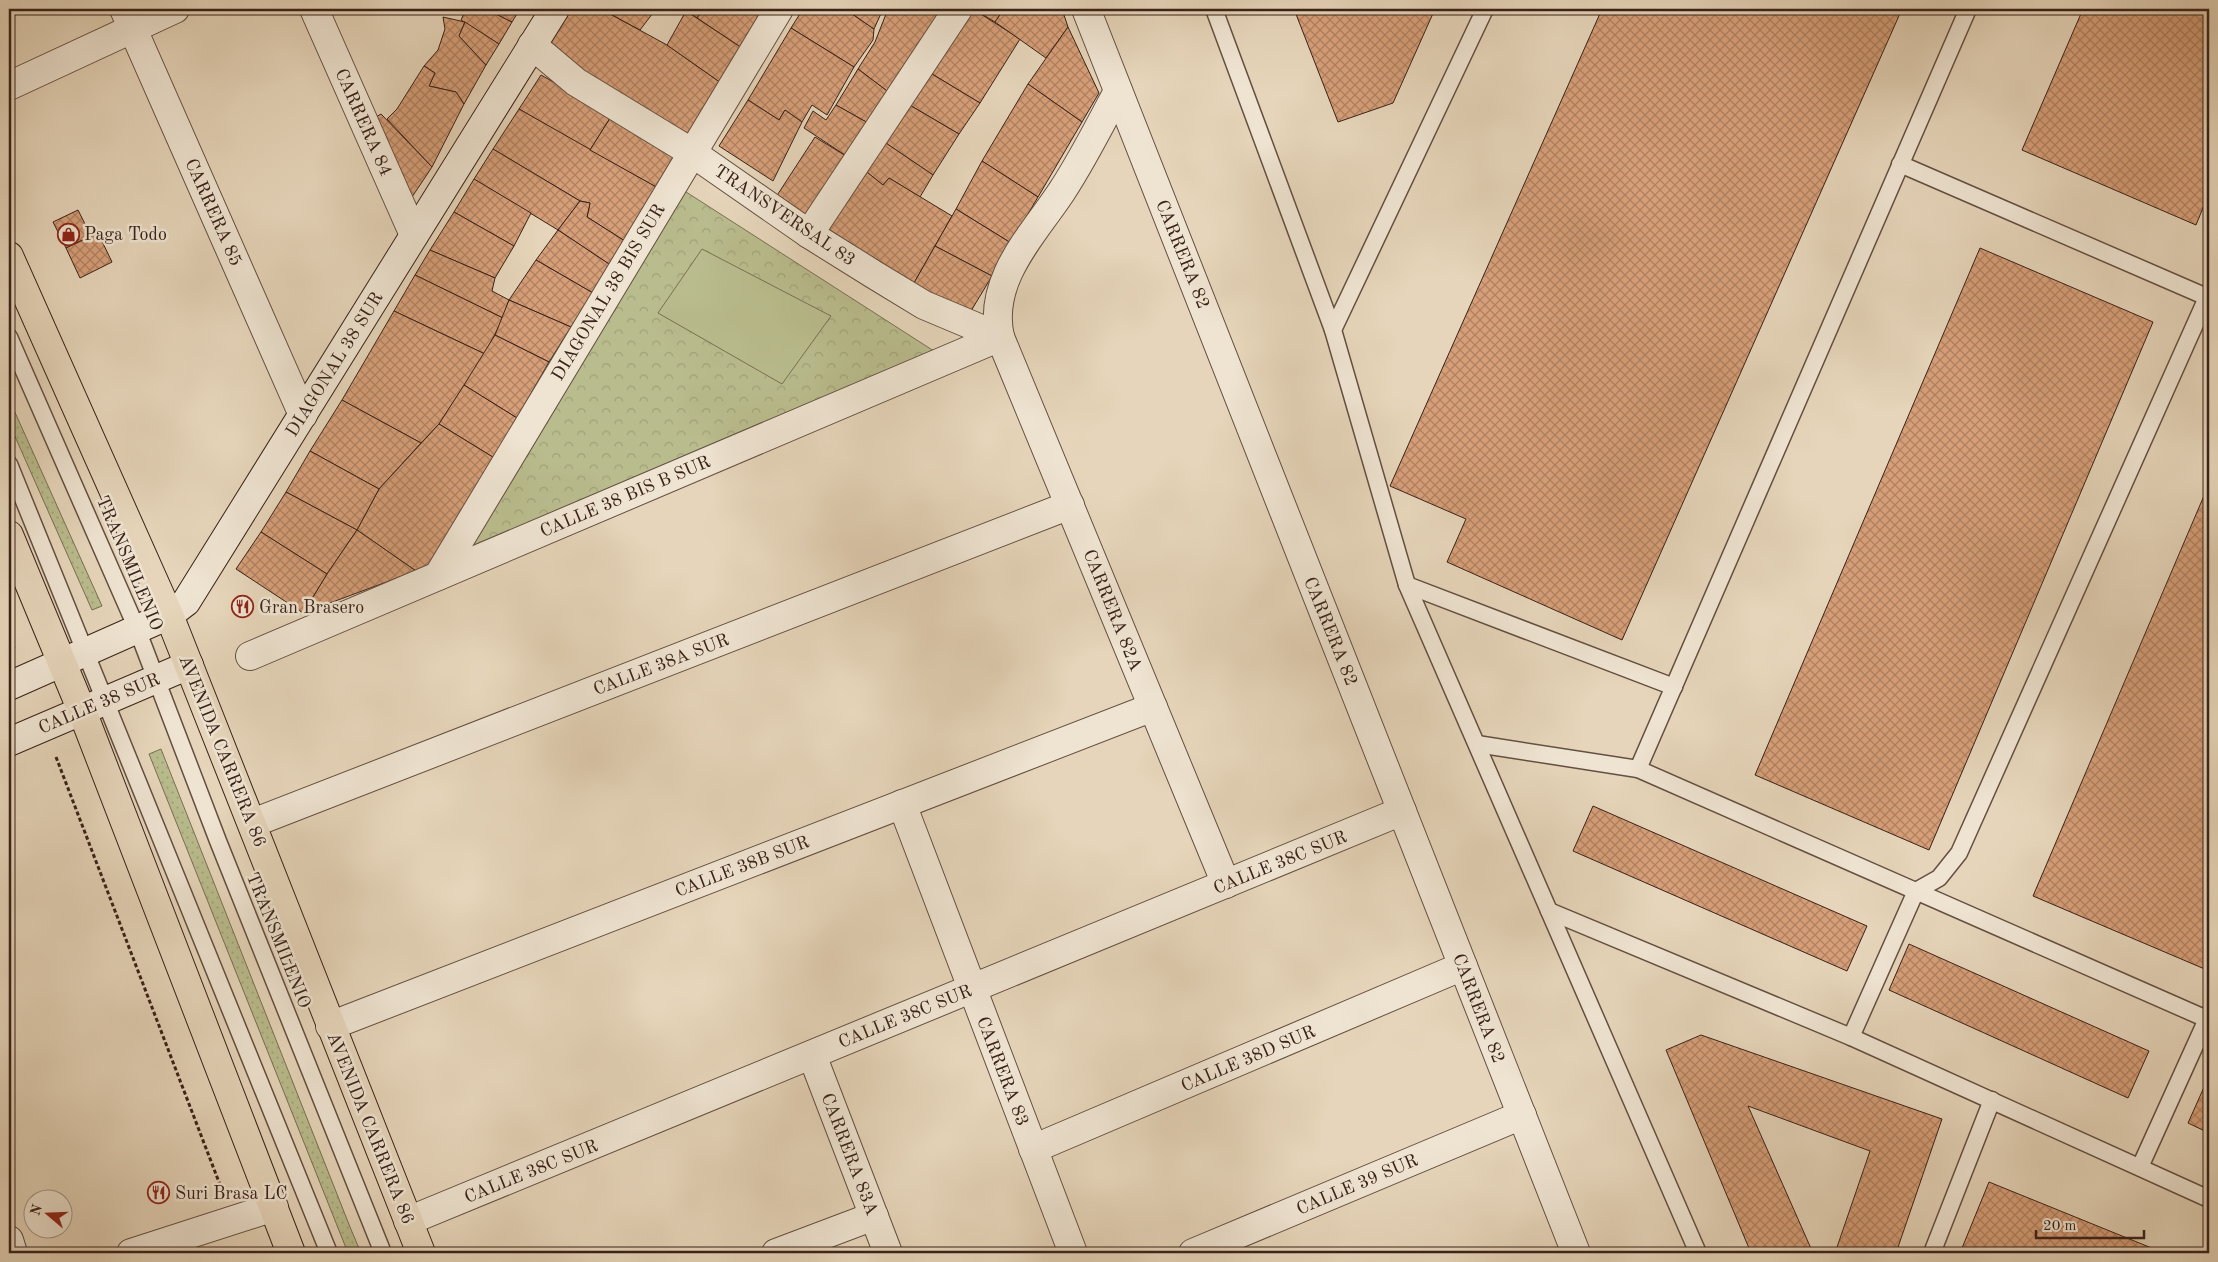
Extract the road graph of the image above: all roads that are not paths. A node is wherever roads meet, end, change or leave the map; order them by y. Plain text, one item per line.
1 (175, 9) edge
2 (314, 9) edge
3 (555, 9) edge
4 (780, 9) edge
5 (958, 9) edge
6 (1086, 9) edge
7 (1214, 9) edge
8 (1485, 9) edge
9 (1968, 9) edge
10 (128, 18) edge
11 (526, 54) junction
12 (9, 86) edge
13 (1118, 91) junction
14 (691, 152) junction
15 (1900, 164) junction
16 (809, 234) junction
17 (414, 235) junction
18 (9, 256) edge
19 (2209, 296) edge
20 (1333, 330) junction
21 (9, 337) edge
22 (1000, 337) junction
23 (303, 415) junction
24 (9, 464) edge
25 (1070, 505) junction
26 (9, 535) edge
27 (438, 576) junction
28 (1407, 585) junction
29 (169, 615) junction
30 (137, 629) junction
31 (250, 656) dead end
32 (74, 657) junction
33 (189, 665) junction
34 (157, 679) junction
35 (9, 686) edge
36 (1674, 687) junction
37 (93, 706) junction
38 (1153, 707) junction
39 (9, 742) edge
40 (1477, 744) junction
41 (1638, 769) junction
42 (902, 804) junction
43 (1402, 811) junction
44 (253, 823) junction
45 (1226, 884) junction
46 (1916, 891) junction
47 (1549, 911) junction
48 (1463, 966) junction
49 (972, 989) junction
50 (2208, 1020) edge
51 (330, 1026) junction
52 (1850, 1037) junction
53 (812, 1055) junction
54 (1992, 1100) junction
55 (1522, 1115) junction
56 (1033, 1149) junction
57 (2140, 1167) junction
58 (2209, 1199) edge
59 (274, 1207) junction
60 (874, 1216) junction
61 (408, 1221) junction
62 (9, 1240) edge
63 (13, 1253) edge
64 (132, 1253) edge
65 (291, 1253) edge
66 (329, 1253) edge
67 (383, 1253) edge
68 (421, 1253) edge
69 (776, 1253) edge
70 (888, 1253) edge
71 (1073, 1253) edge
72 (1193, 1253) edge
73 (1576, 1253) edge
74 (1698, 1253) edge
75 (1932, 1253) edge

1 - 10 street
2 - 17 street, CARRERA 84
3 - 11 street, DIAGONAL 38 SUR
4 - 14 street, DIAGONAL 38 BIS SUR
5 - 16 street
6 - 13 street, CARRERA 82
7 - 20 lane
8 - 20 lane
9 - 15 lane
10 - 12 street
10 - 23 street, CARRERA 85
11 - 14 street, TRANSVERSAL 83
11 - 17 street, DIAGONAL 38 SUR
13 - 22 street, CARRERA 82A
13 - 43 street, CARRERA 82
14 - 16 street, TRANSVERSAL 83
14 - 27 street, DIAGONAL 38 BIS SUR
15 - 19 lane
15 - 36 lane
16 - 22 street, TRANSVERSAL 83
17 - 23 street, DIAGONAL 38 SUR
18 - 29 main road, AVENIDA CARRERA 86
19 - 46 lane
20 - 28 lane
21 - 30 lane, TRANSMILENIO
22 - 25 street, CARRERA 82A
22 - 27 street, CALLE 38 BIS B SUR
23 - 29 street, DIAGONAL 38 SUR
24 - 32 lane
25 - 38 street, CARRERA 82A
25 - 44 street, CALLE 38A SUR
26 - 32 main road
27 - 31 street, CALLE 38 BIS B SUR
28 - 36 lane
28 - 40 lane
29 - 30 street, DIAGONAL 38 SUR
29 - 33 main road, AVENIDA CARRERA 86
30 - 32 street, DIAGONAL 38 SUR
30 - 34 lane, TRANSMILENIO
32 - 35 street
32 - 37 main road
33 - 34 street, CALLE 38 SUR
33 - 44 main road, AVENIDA CARRERA 86
34 - 37 street, CALLE 38 SUR
34 - 67 lane, TRANSMILENIO
36 - 41 lane
37 - 39 street, CALLE 38 SUR
37 - 59 main road
37 - 66 lane
38 - 42 street, CALLE 38B SUR
38 - 45 street, CARRERA 82A
40 - 41 lane
40 - 47 lane
41 - 46 lane
42 - 49 street, CARRERA 83
42 - 51 street, CALLE 38B SUR
43 - 45 street, CALLE 38C SUR
43 - 48 street, CARRERA 82
44 - 51 main road, AVENIDA CARRERA 86
45 - 49 street, CALLE 38C SUR
46 - 50 lane
46 - 52 lane
47 - 52 lane
47 - 74 lane
48 - 55 street, CARRERA 82
48 - 56 street, CALLE 38D SUR
49 - 53 street, CALLE 38C SUR
49 - 56 street, CARRERA 83
50 - 57 lane
51 - 61 main road, AVENIDA CARRERA 86
52 - 54 lane
53 - 60 street, CARRERA 83A
53 - 61 street, CALLE 38C SUR
54 - 57 lane
54 - 75 lane
55 - 72 street, CALLE 39 SUR
55 - 73 street, CARRERA 82
56 - 71 street, CARRERA 83
57 - 58 lane
59 - 64 street
59 - 65 main road
60 - 69 street
60 - 70 street, CARRERA 83A
61 - 68 main road, AVENIDA CARRERA 86
62 - 63 street

